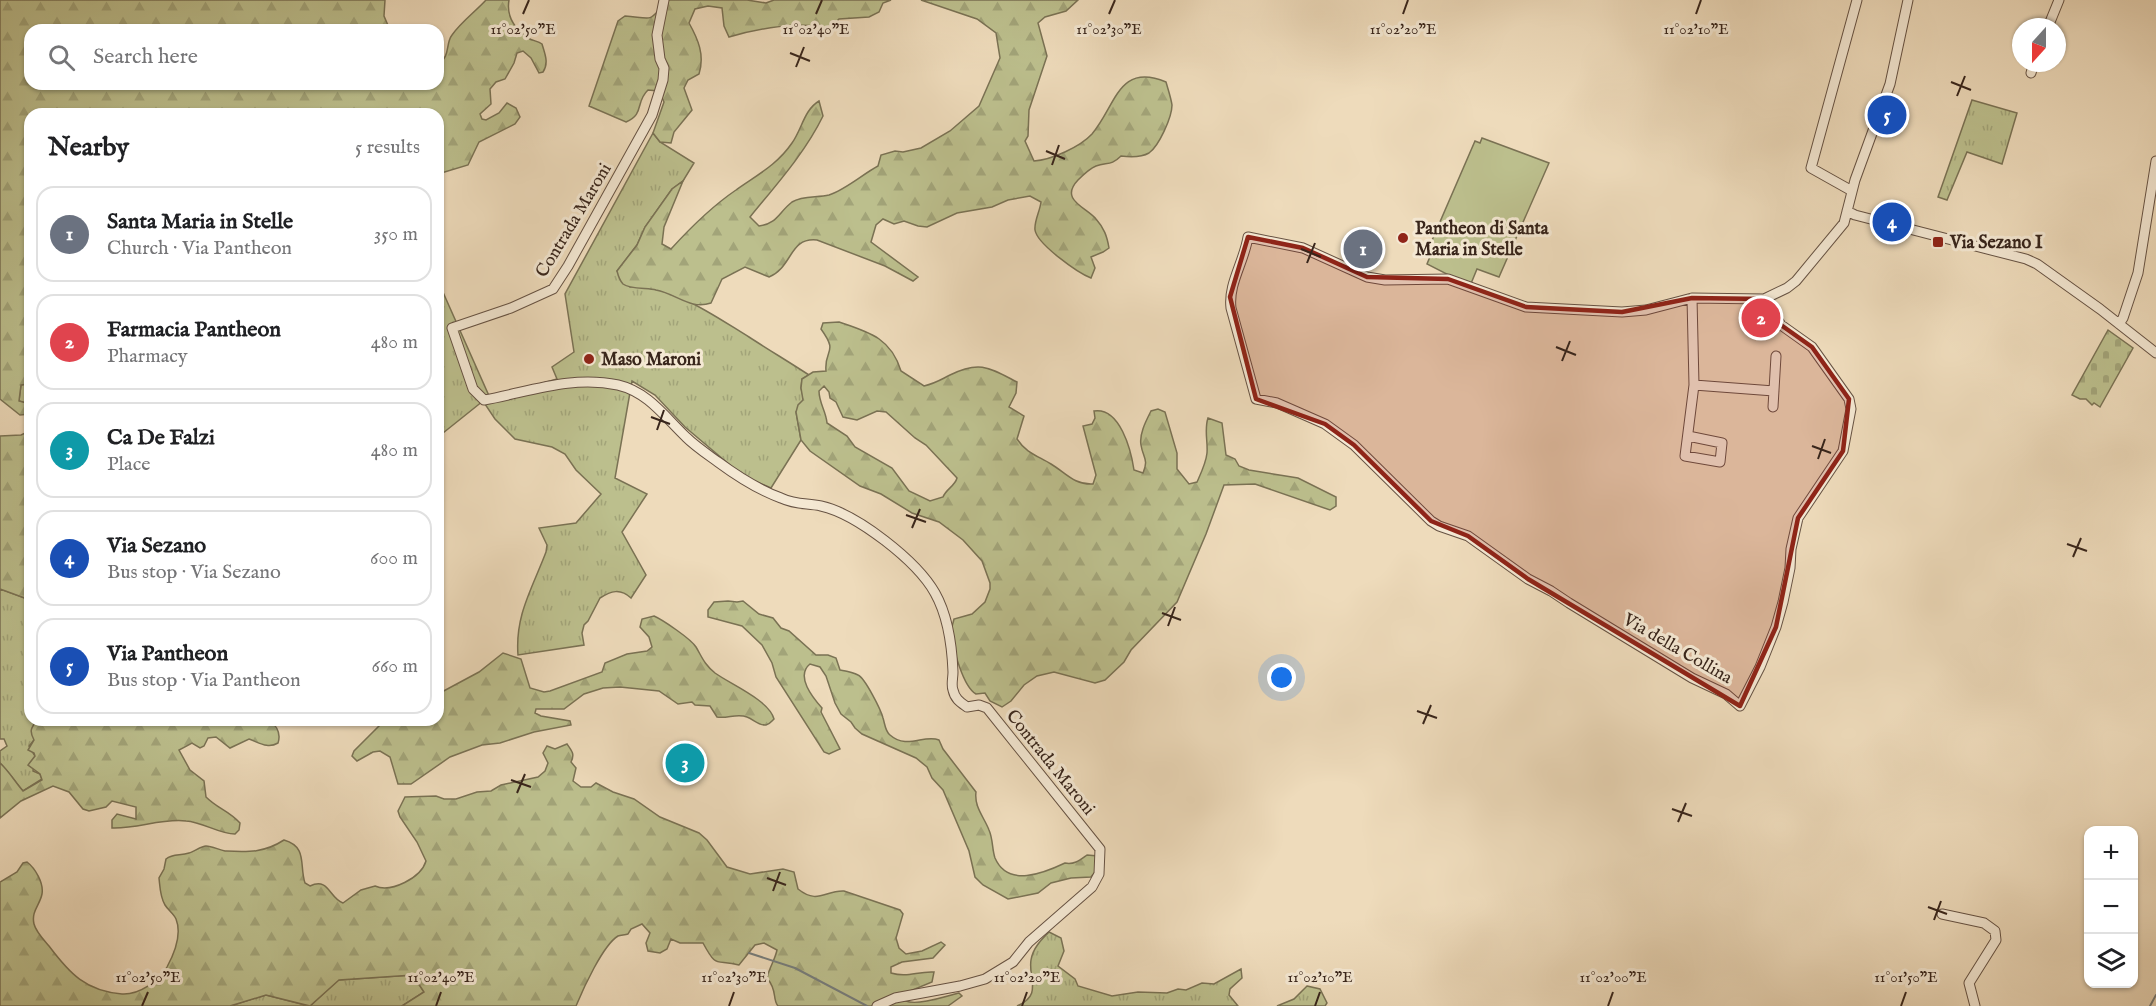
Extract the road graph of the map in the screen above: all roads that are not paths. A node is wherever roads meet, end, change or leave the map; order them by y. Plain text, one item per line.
1 (664, 0) edge
2 (1857, 0) edge
3 (1908, 0) edge
4 (2059, 0) edge
5 (2052, 18) edge
6 (2156, 161) edge
7 (1852, 191) junction
8 (1847, 211) junction
9 (1692, 298) junction
10 (1764, 299) junction
11 (2119, 324) junction
12 (2156, 353) edge
13 (1776, 356) dead end
14 (1694, 385) junction
15 (1774, 391) junction
16 (1773, 407) dead end
17 (1688, 436) dead end
18 (1942, 914) dead end
19 (877, 1006) edge
20 (1975, 1006) edge

1 - 19 street, Contrada Maroni
2 - 7 street
3 - 7 street
4 - 5 street
6 - 11 street
7 - 8 street
8 - 10 street
8 - 11 street
9 - 10 street
9 - 10 street, Via della Collina
9 - 14 street
11 - 12 street
13 - 15 street
14 - 15 street
14 - 17 street
15 - 16 street
18 - 20 street

